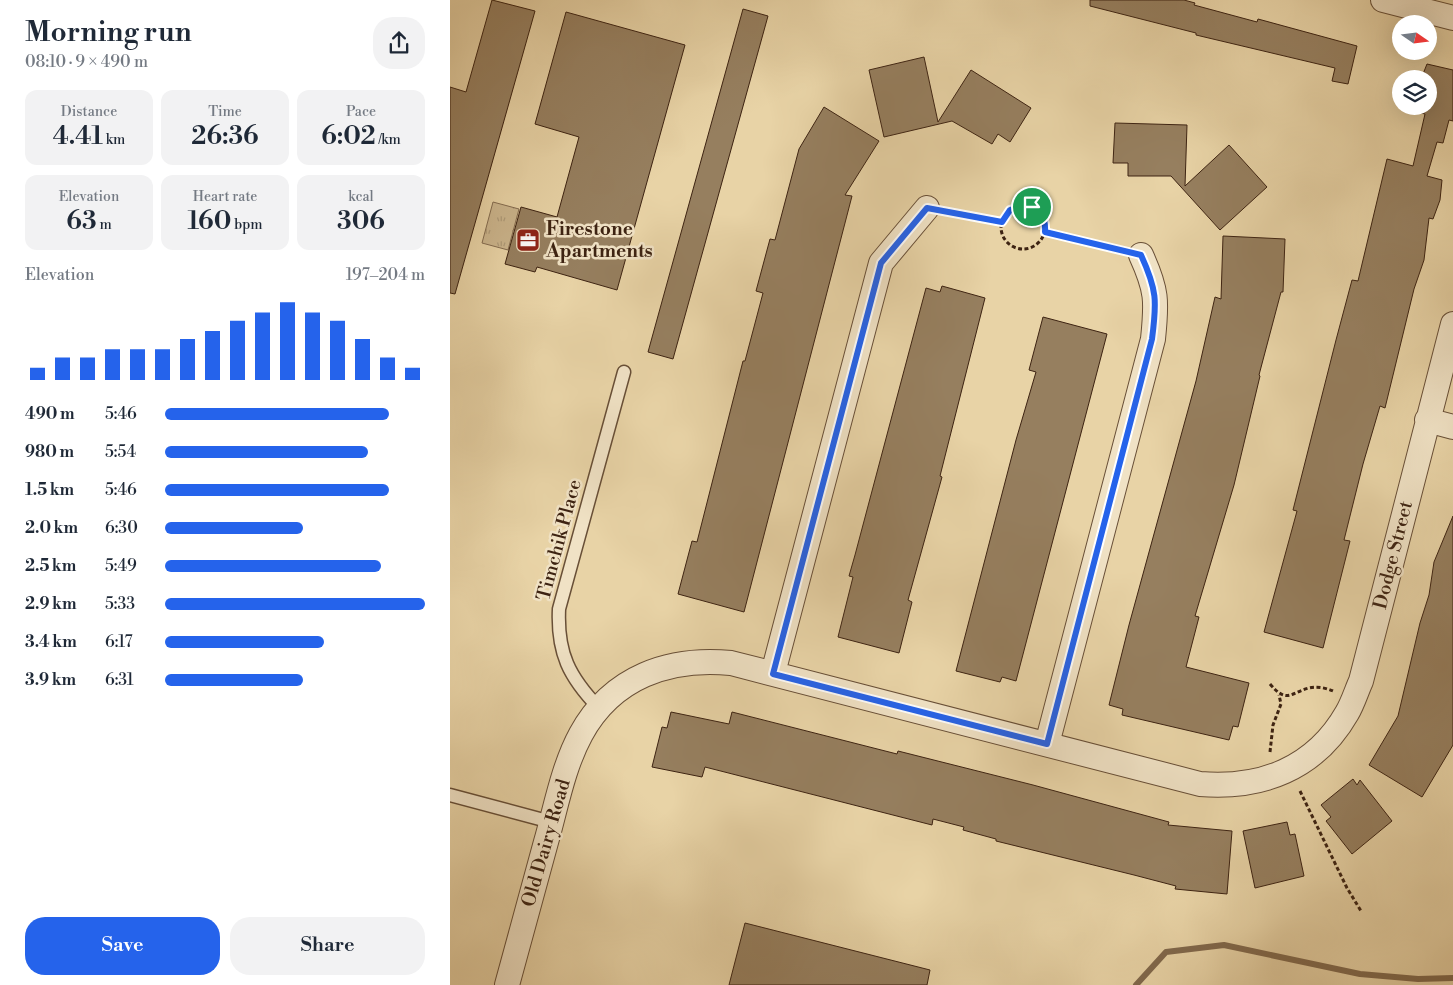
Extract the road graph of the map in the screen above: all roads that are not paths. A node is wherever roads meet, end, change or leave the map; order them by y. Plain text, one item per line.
1 (1383, 0) edge
2 (1453, 18) edge
3 (927, 208) road end
4 (1141, 255) road end
5 (1453, 324) edge
6 (624, 372) dead end
7 (1426, 420) junction
8 (1453, 427) edge
9 (773, 674) junction
10 (599, 708) junction
11 (1047, 744) junction
12 (450, 795) edge
13 (552, 822) junction
14 (507, 985) edge

1 - 2 street
3 - 9 street
4 - 11 street
5 - 7 street, Dodge Street
6 - 10 lane, Timchik Place
7 - 8 street
7 - 11 street, Dodge Street
9 - 10 street, Old Dairy Road
9 - 11 street, Old Dairy Road
10 - 13 street, Old Dairy Road
12 - 13 lane
13 - 14 street, Old Dairy Road

